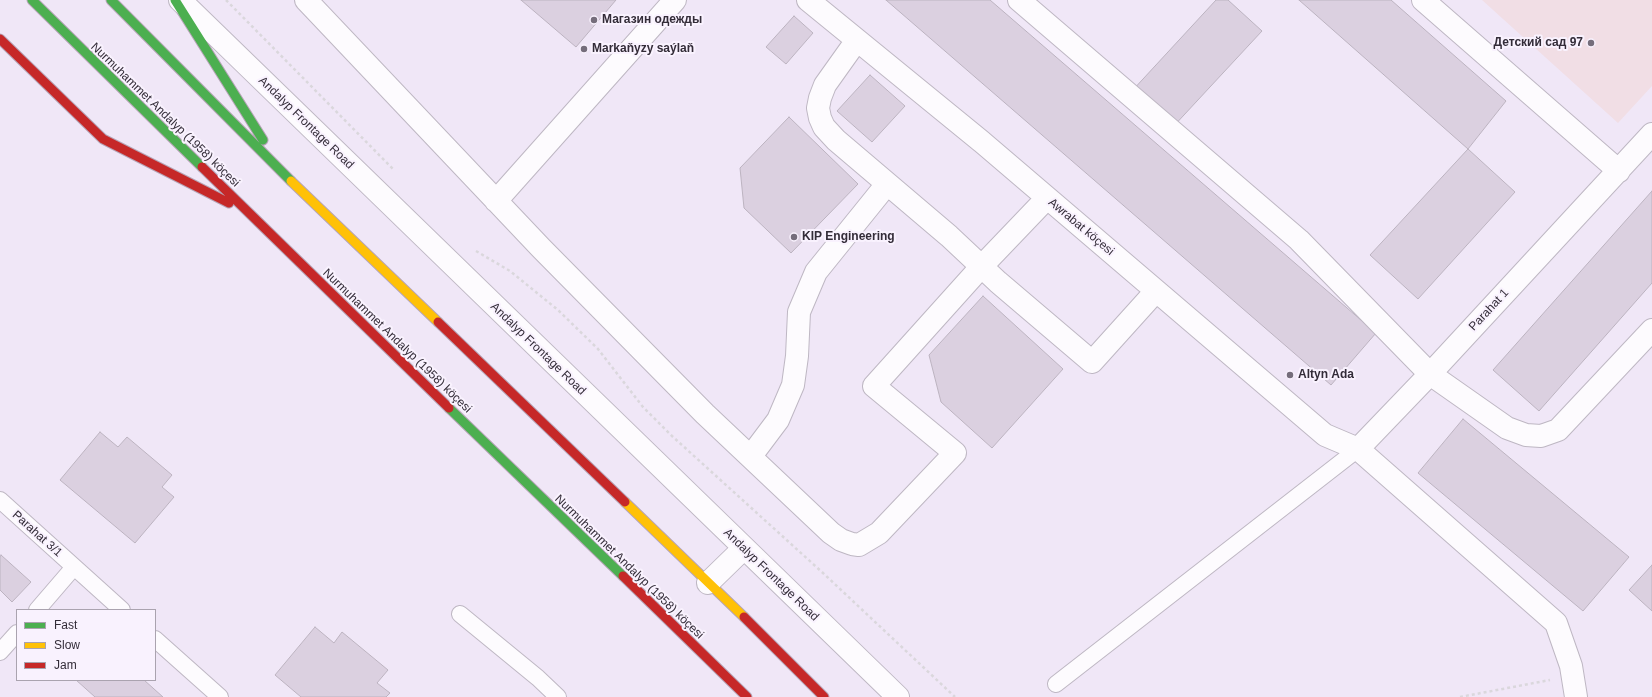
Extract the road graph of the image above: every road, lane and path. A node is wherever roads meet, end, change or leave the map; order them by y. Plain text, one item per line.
1 (32, 0) edge
2 (111, 0) edge
3 (175, 0) edge
4 (180, 0) edge
5 (226, 0) edge
6 (306, 0) edge
7 (675, 0) edge
8 (808, 0) edge
9 (1019, 0) edge
10 (1423, 0) edge
11 (0, 39) edge
12 (857, 40) junction
13 (1652, 134) edge
14 (395, 171) dead end
15 (1618, 171) junction
16 (285, 175) junction
17 (888, 184) junction
18 (1047, 198) junction
19 (496, 200) junction
20 (249, 214) junction
21 (472, 248) dead end
22 (980, 267) junction
23 (1156, 291) junction
24 (1652, 330) edge
25 (1430, 374) junction
26 (1358, 449) junction
27 (751, 456) junction
28 (0, 500) edge
29 (743, 549) junction
30 (74, 567) junction
31 (708, 583) junction
32 (38, 609) edge
33 (121, 609) edge
34 (460, 614) dead end
35 (16, 634) edge
36 (156, 640) edge
37 (0, 652) edge
38 (1573, 676) junction
39 (1056, 684) dead end
40 (220, 697) edge
41 (558, 697) edge
42 (747, 697) edge
43 (824, 697) edge
44 (898, 697) edge
45 (955, 697) edge
46 (1460, 697) edge
47 (1576, 697) edge

1 - 20 main road, Nurmuhammet Andalyp (1958) köçesi
2 - 16 main road
3 - 16 main road
4 - 29 street, Andalyp Frontage Road
5 - 14 path
6 - 19 street
7 - 19 street
8 - 12 street, Awrabat köçesi
9 - 25 street
10 - 15 street
11 - 20 main road
12 - 17 street
12 - 18 street, Awrabat köçesi
13 - 15 street, Parahat 1
15 - 25 street, Parahat 1
16 - 31 main road
17 - 22 street
17 - 27 street
18 - 22 street
18 - 23 street, Awrabat köçesi
19 - 27 street
20 - 42 main road, Nurmuhammet Andalyp (1958) köçesi
21 - 45 path
22 - 23 street
22 - 27 street
23 - 26 street, Awrabat köçesi
24 - 25 street
25 - 26 street, Parahat 1
26 - 38 street, Awrabat köçesi
26 - 39 lane
28 - 30 lane, Parahat 3/1
29 - 31 street
29 - 44 street, Andalyp Frontage Road
30 - 32 lane
30 - 33 lane, Parahat 3/1
31 - 43 main road
34 - 41 lane
35 - 37 lane
36 - 40 lane
38 - 46 path
38 - 47 street, Awrabat köçesi

